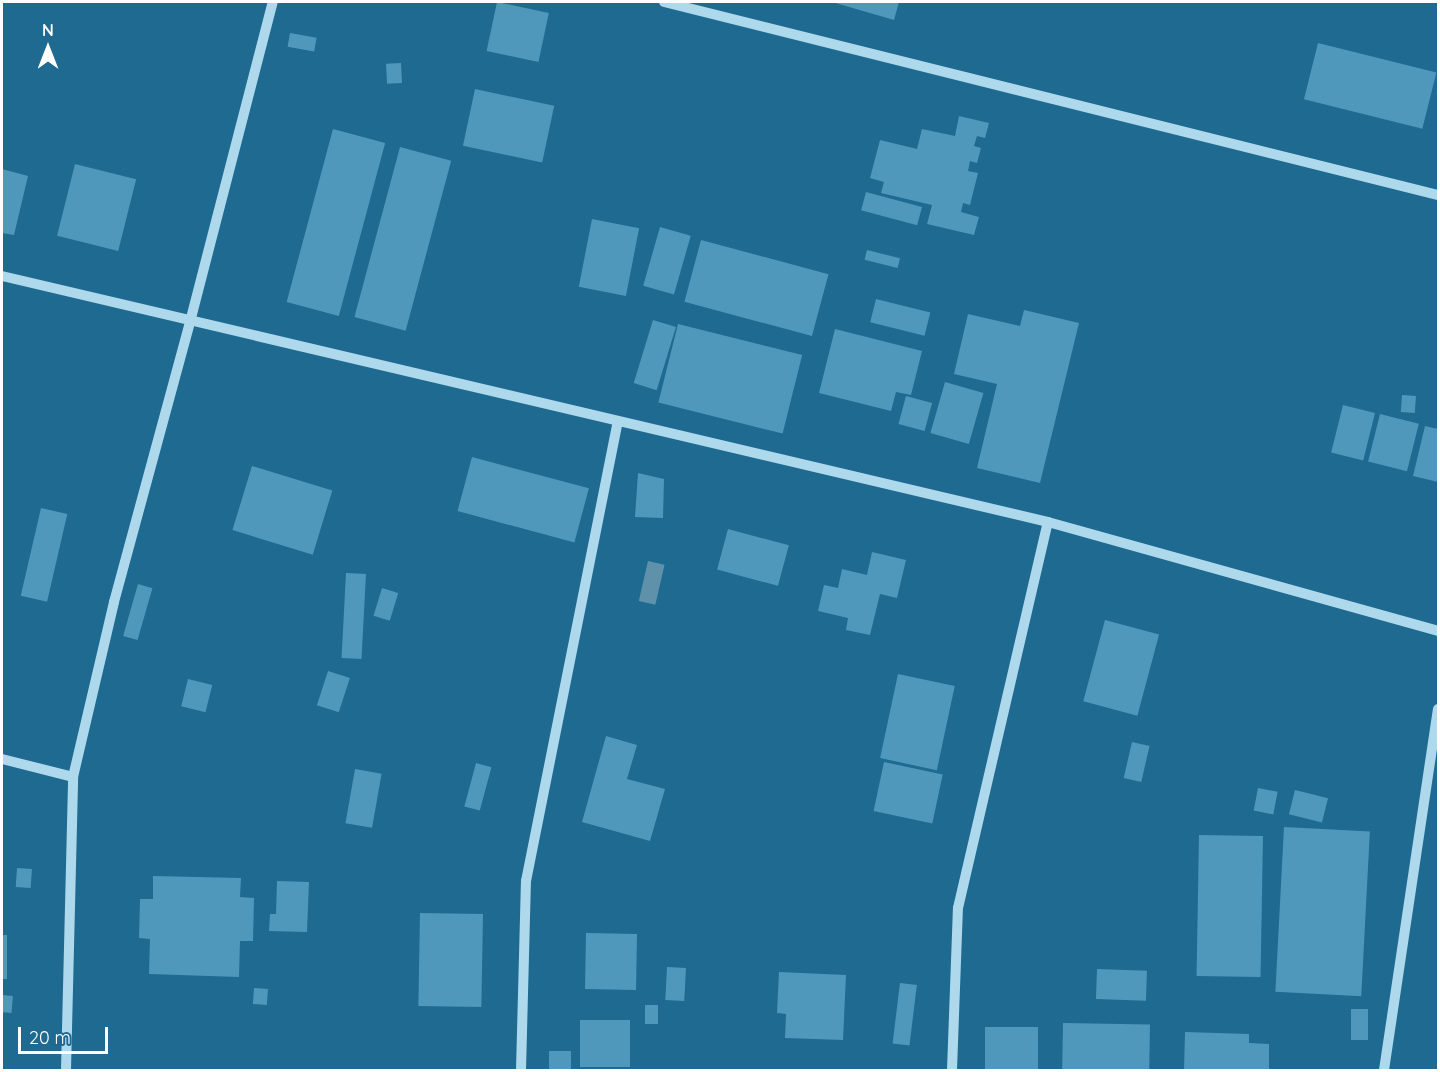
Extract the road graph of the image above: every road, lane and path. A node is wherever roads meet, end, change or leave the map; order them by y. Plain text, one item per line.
1 (273, 2) edge
2 (664, 2) edge
3 (1438, 195) edge
4 (2, 276) edge
5 (190, 322) junction
6 (618, 421) junction
7 (1048, 522) junction
8 (1438, 632) edge
9 (1438, 709) edge
10 (2, 759) edge
11 (73, 777) junction
12 (66, 1071) edge
13 (521, 1071) edge
14 (952, 1071) edge
15 (1384, 1071) edge

1 - 5 street
2 - 3 street
4 - 5 street
5 - 6 street
5 - 11 street
6 - 7 street
6 - 13 street
7 - 8 street
7 - 14 street
9 - 15 street
10 - 11 street
11 - 12 street

